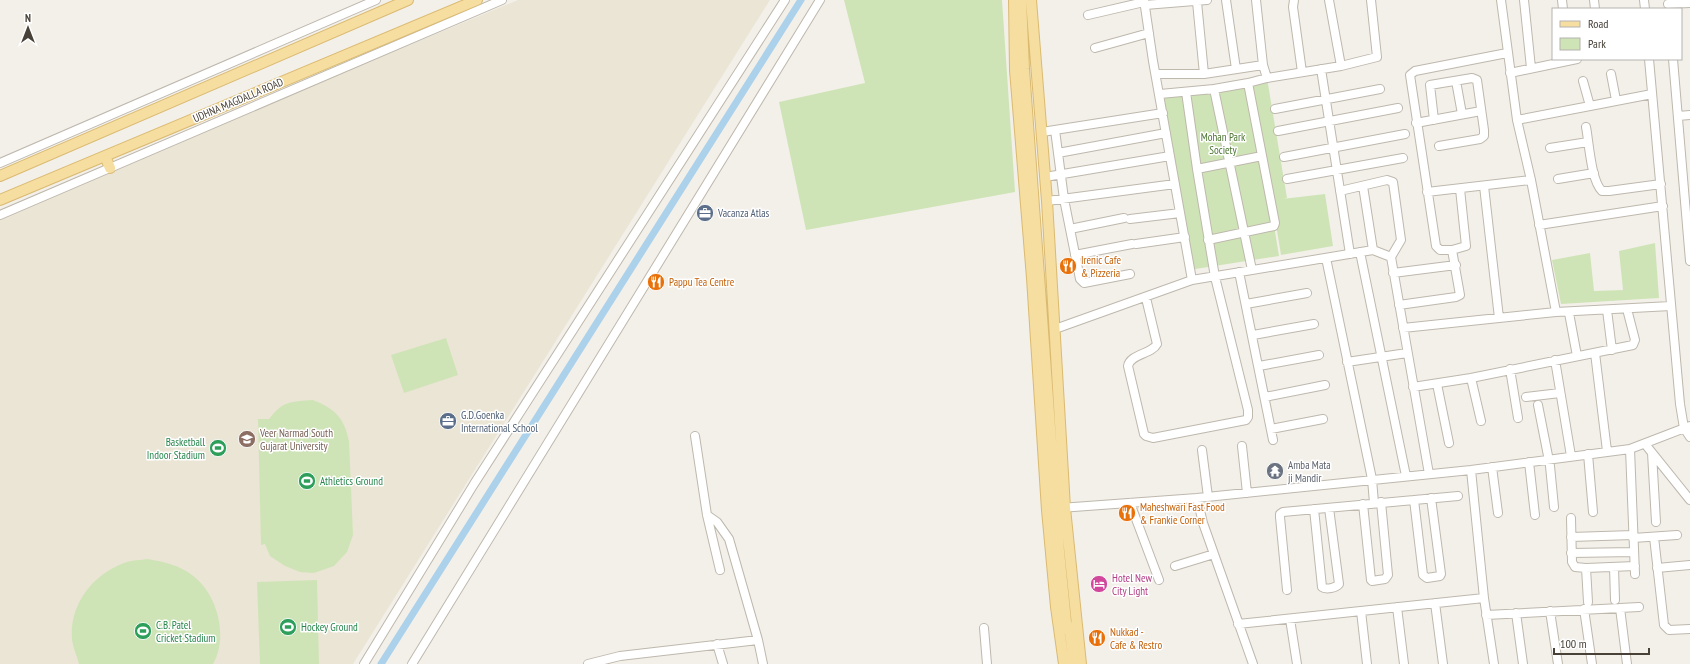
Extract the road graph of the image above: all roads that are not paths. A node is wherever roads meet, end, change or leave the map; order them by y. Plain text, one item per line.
1 (376, 0) edge
2 (408, 0) edge
3 (477, 0) edge
4 (502, 0) edge
5 (784, 0) edge
6 (820, 0) edge
7 (1207, 0) edge
8 (1226, 0) edge
9 (1256, 0) edge
10 (1294, 0) edge
11 (1329, 0) edge
12 (1371, 0) edge
13 (1501, 0) edge
14 (1524, 0) edge
15 (1024, 1) edge
16 (1144, 2) edge
17 (1197, 2) junction
18 (1690, 3) edge
19 (1668, 4) edge
20 (1088, 15) dead end
21 (1149, 33) junction
22 (1095, 48) dead end
23 (1508, 53) junction
24 (1568, 60) edge
25 (1649, 60) edge
26 (1673, 60) edge
27 (1263, 65) junction
28 (1341, 66) junction
29 (1531, 68) junction
30 (1236, 69) junction
31 (1321, 69) junction
32 (1302, 72) junction
33 (1510, 73) junction
34 (1156, 74) junction
35 (1204, 74) junction
36 (1611, 74) dead end
37 (1267, 78) junction
38 (1456, 80) junction
39 (1583, 81) dead end
40 (1248, 83) junction
41 (1214, 89) junction
42 (1380, 89) dead end
43 (1186, 92) junction
44 (1160, 94) junction
45 (1652, 94) junction
46 (1327, 100) junction
47 (1616, 100) junction
48 (1590, 106) junction
49 (1398, 108) dead end
50 (1275, 109) dead end
51 (1481, 111) junction
52 (1163, 113) junction
53 (1462, 114) junction
54 (1690, 115) edge
55 (1678, 116) junction
56 (1434, 120) junction
57 (1517, 120) junction
58 (1330, 122) junction
59 (1416, 123) junction
60 (1586, 127) dead end
61 (1055, 130) junction
62 (1278, 131) dead end
63 (1042, 132) junction
64 (1166, 133) junction
65 (1405, 134) dead end
66 (1588, 142) junction
67 (1439, 146) dead end
68 (1334, 148) junction
69 (1550, 148) dead end
70 (1058, 153) junction
71 (1690, 153) edge
72 (1681, 154) junction
73 (105, 156) junction
74 (1170, 156) junction
75 (1262, 156) junction
76 (1284, 157) dead end
77 (1403, 158) dead end
78 (0, 162) edge
79 (1228, 162) junction
80 (110, 168) junction
81 (1196, 169) junction
82 (1337, 170) junction
83 (1594, 173) junction
84 (1061, 175) junction
85 (0, 176) edge
86 (1045, 177) junction
87 (1287, 179) dead end
88 (1558, 179) dead end
89 (1687, 179) edge
90 (1531, 180) junction
91 (1175, 184) junction
92 (1661, 184) junction
93 (1363, 186) junction
94 (1484, 186) junction
95 (1460, 189) junction
96 (1340, 191) junction
97 (1427, 192) junction
98 (1064, 199) junction
99 (0, 200) edge
100 (1047, 201) junction
101 (1663, 206) junction
102 (1180, 212) junction
103 (0, 215) edge
104 (1539, 225) junction
105 (1070, 229) junction
106 (1244, 233) junction
107 (1184, 237) junction
108 (1208, 240) junction
109 (1373, 250) junction
110 (1452, 250) junction
111 (1360, 252) junction
112 (1350, 254) junction
113 (1075, 255) junction
114 (1391, 257) junction
115 (1326, 258) junction
116 (1690, 258) edge
117 (1690, 261) edge
118 (1456, 265) junction
119 (1252, 270) junction
120 (1239, 272) junction
121 (1393, 273) junction
122 (1130, 274) dead end
123 (1215, 277) junction
124 (1192, 280) junction
125 (1307, 293) dead end
126 (1146, 298) junction
127 (1246, 304) junction
128 (1399, 305) junction
129 (1671, 306) junction
130 (1627, 309) junction
131 (1607, 310) junction
132 (1556, 312) junction
133 (1569, 313) junction
134 (1499, 318) junction
135 (1314, 324) dead end
136 (1403, 328) junction
137 (1055, 330) junction
138 (1252, 335) junction
139 (1612, 350) junction
140 (1407, 353) junction
141 (1594, 353) junction
142 (1319, 354) dead end
143 (1382, 356) junction
144 (1577, 356) junction
145 (1555, 360) junction
146 (1348, 362) junction
147 (1259, 366) junction
148 (1510, 369) junction
149 (1471, 378) junction
150 (1437, 384) junction
151 (1325, 385) dead end
152 (1413, 387) junction
153 (1560, 393) junction
154 (1265, 397) junction
155 (1526, 397) dead end
156 (1538, 405) dead end
157 (1518, 418) dead end
158 (1323, 420) dead end
159 (1481, 421) dead end
160 (1687, 427) edge
161 (1271, 429) junction
162 (695, 436) dead end
163 (1690, 437) edge
164 (1273, 440) dead end
165 (1449, 443) dead end
166 (1645, 444) junction
167 (1242, 446) dead end
168 (1630, 449) junction
169 (1202, 450) dead end
170 (1607, 451) junction
171 (1652, 453) junction
172 (1588, 454) junction
173 (1571, 456) junction
174 (1548, 460) junction
175 (1529, 462) junction
176 (1492, 467) junction
177 (1471, 470) junction
178 (1429, 474) junction
179 (1406, 476) junction
180 (1372, 479) junction
181 (1247, 493) junction
182 (1458, 496) dead end
183 (1208, 497) junction
184 (1197, 498) junction
185 (1431, 498) junction
186 (1414, 500) junction
187 (1690, 500) edge
188 (1377, 502) junction
189 (1130, 503) junction
190 (1363, 504) junction
191 (1554, 507) dead end
192 (1329, 508) junction
193 (1058, 509) junction
194 (1314, 509) junction
195 (1593, 512) dead end
196 (1498, 513) dead end
197 (707, 515) junction
198 (1536, 515) dead end
199 (1571, 518) dead end
200 (1656, 522) dead end
201 (1677, 535) dead end
202 (1571, 536) junction
203 (1633, 537) junction
204 (1654, 537) junction
205 (1634, 552) junction
206 (1571, 553) junction
207 (1214, 554) junction
208 (1690, 565) edge
209 (1175, 566) dead end
210 (1614, 567) junction
211 (1586, 568) junction
212 (1657, 568) junction
213 (720, 570) dead end
214 (1159, 580) dead end
215 (1287, 590) dead end
216 (1484, 598) junction
217 (1615, 600) dead end
218 (1435, 603) junction
219 (1586, 606) junction
220 (1397, 607) junction
221 (1639, 607) dead end
222 (1620, 608) junction
223 (1361, 611) junction
224 (1550, 611) junction
225 (1516, 613) junction
226 (1486, 615) junction
227 (1290, 619) junction
228 (1238, 624) junction
229 (984, 628) dead end
230 (1690, 629) edge
231 (758, 640) junction
232 (717, 644) junction
233 (593, 663) edge
234 (364, 664) edge
235 (412, 664) edge
236 (722, 664) edge
237 (763, 664) edge
238 (987, 664) edge
239 (1064, 664) edge
240 (1074, 664) edge
241 (1081, 664) edge
242 (1253, 664) edge
243 (1297, 664) edge
244 (1367, 664) edge
245 (1404, 664) edge
246 (1443, 664) edge
247 (1494, 664) edge
248 (1523, 664) edge
249 (1558, 664) edge
250 (1592, 664) edge
251 (1627, 664) edge

1 - 78 street
2 - 85 main road
3 - 73 main road, UDHNA MAGDALLA ROAD
4 - 80 street
5 - 234 street
6 - 235 street
7 - 17 street
8 - 30 street
9 - 27 street
10 - 32 street
11 - 28 street
12 - 28 street
13 - 23 street
14 - 29 street
15 - 63 main road
15 - 193 main road
15 - 193 main road
16 - 17 street
16 - 20 street
16 - 21 street
17 - 35 street
18 - 19 street
21 - 22 street
21 - 34 street
23 - 33 street
23 - 59 street
24 - 29 street
25 - 45 street
26 - 55 street
27 - 30 street
27 - 37 street
28 - 31 street
29 - 33 street
30 - 35 street
31 - 32 street
31 - 46 street
32 - 37 street
33 - 57 street
34 - 35 street
34 - 44 street
36 - 47 street
37 - 40 street
38 - 51 street
38 - 53 street
38 - 56 street
39 - 48 street
40 - 41 street
40 - 75 street
41 - 43 street
41 - 79 street
42 - 46 street
43 - 44 street
43 - 81 street
44 - 52 street
45 - 47 street
45 - 92 street
46 - 50 street
46 - 58 street
47 - 48 street
48 - 57 street
49 - 58 street
51 - 53 street
51 - 67 street
52 - 61 street
52 - 64 street
53 - 56 street
54 - 55 street
55 - 72 street
56 - 59 street
57 - 90 street
58 - 62 street
58 - 68 street
59 - 97 street
60 - 66 street
61 - 63 street
61 - 70 street
63 - 86 main road
64 - 70 street
64 - 74 street
65 - 68 street
66 - 69 street
66 - 83 street
68 - 76 street
68 - 82 street
70 - 84 street
71 - 72 street
72 - 89 street
73 - 80 main road
73 - 99 main road, UDHNA MAGDALLA ROAD
74 - 84 street
74 - 91 street
75 - 79 street
75 - 106 street
77 - 82 street
79 - 81 street
79 - 106 street
80 - 103 street
81 - 108 street
82 - 87 street
82 - 96 street
83 - 88 street
83 - 92 street
84 - 86 street
84 - 98 street
86 - 100 main road
89 - 116 street
90 - 94 street
90 - 104 street
91 - 98 street
91 - 102 street
92 - 101 street
93 - 96 street
93 - 109 street
93 - 114 street
94 - 95 street
94 - 134 street
95 - 97 street
95 - 110 street
96 - 112 street
97 - 110 street
98 - 100 street
98 - 105 street
100 - 137 main road
101 - 104 street
101 - 129 street
102 - 105 street
102 - 107 street
104 - 132 street
105 - 113 street
106 - 108 street
106 - 119 street
107 - 113 street
107 - 124 street
108 - 123 street
109 - 111 street
109 - 114 street
110 - 118 street
111 - 112 street
111 - 143 street
112 - 115 street
113 - 122 street
114 - 121 street
115 - 119 street
115 - 146 street
116 - 117 street
118 - 121 street
118 - 128 street
119 - 120 street
120 - 123 street
120 - 127 street
121 - 128 street
123 - 124 street
123 - 126 street
124 - 126 street
125 - 127 street
126 - 137 street
127 - 138 street
128 - 136 street
129 - 130 street
129 - 160 street
130 - 131 street
130 - 139 street
131 - 133 street
131 - 139 street
132 - 133 street
132 - 134 street
133 - 144 street
134 - 136 street
135 - 138 street
136 - 140 street
137 - 193 main road
138 - 147 street
139 - 141 street
140 - 143 street
140 - 152 street
141 - 144 street
141 - 170 street
142 - 147 street
143 - 146 street
143 - 179 street
144 - 145 street
145 - 148 street
145 - 153 street
146 - 180 street
147 - 154 street
148 - 149 street
148 - 157 street
149 - 150 street
149 - 159 street
150 - 152 street
150 - 165 street
151 - 154 street
152 - 178 street
153 - 155 street
153 - 173 street
154 - 161 street
156 - 174 street
158 - 161 street
160 - 163 street
160 - 166 street
161 - 164 street
162 - 197 street
166 - 168 street
166 - 171 street
167 - 181 street
168 - 170 street
168 - 203 street
169 - 183 street
170 - 172 street
171 - 187 street
171 - 200 street
172 - 173 street
172 - 195 street
173 - 174 street
174 - 175 street
174 - 191 street
175 - 176 street
175 - 198 street
176 - 177 street
176 - 196 street
177 - 178 street
177 - 216 street
178 - 179 street
179 - 180 street
180 - 181 street
180 - 188 street
181 - 183 street
182 - 185 street
183 - 184 street
184 - 189 street
184 - 207 street
185 - 186 street
185 - 186 street
186 - 188 street
188 - 190 street
188 - 190 street
189 - 193 street
189 - 214 street
190 - 192 street
192 - 194 street
192 - 194 street
193 - 239 main road
193 - 240 main road
193 - 241 main road
194 - 215 street
197 - 213 street
197 - 231 street
199 - 202 street
201 - 204 street
202 - 203 street
202 - 206 street
203 - 204 street
203 - 205 street
204 - 212 street
205 - 206 street
205 - 210 street
206 - 211 street
207 - 209 street
207 - 228 street
208 - 212 street
210 - 211 street
210 - 217 street
211 - 219 street
212 - 230 street
216 - 218 street
216 - 226 street
218 - 220 street
218 - 246 street
219 - 222 street
219 - 224 street
219 - 250 street
220 - 223 street
220 - 245 street
221 - 222 street
222 - 251 street
223 - 227 street
223 - 244 street
224 - 225 street
224 - 249 street
225 - 226 street
225 - 248 street
226 - 247 street
227 - 228 street
227 - 243 street
228 - 242 street
229 - 238 street
231 - 232 street
231 - 237 street
232 - 233 street
232 - 236 street

